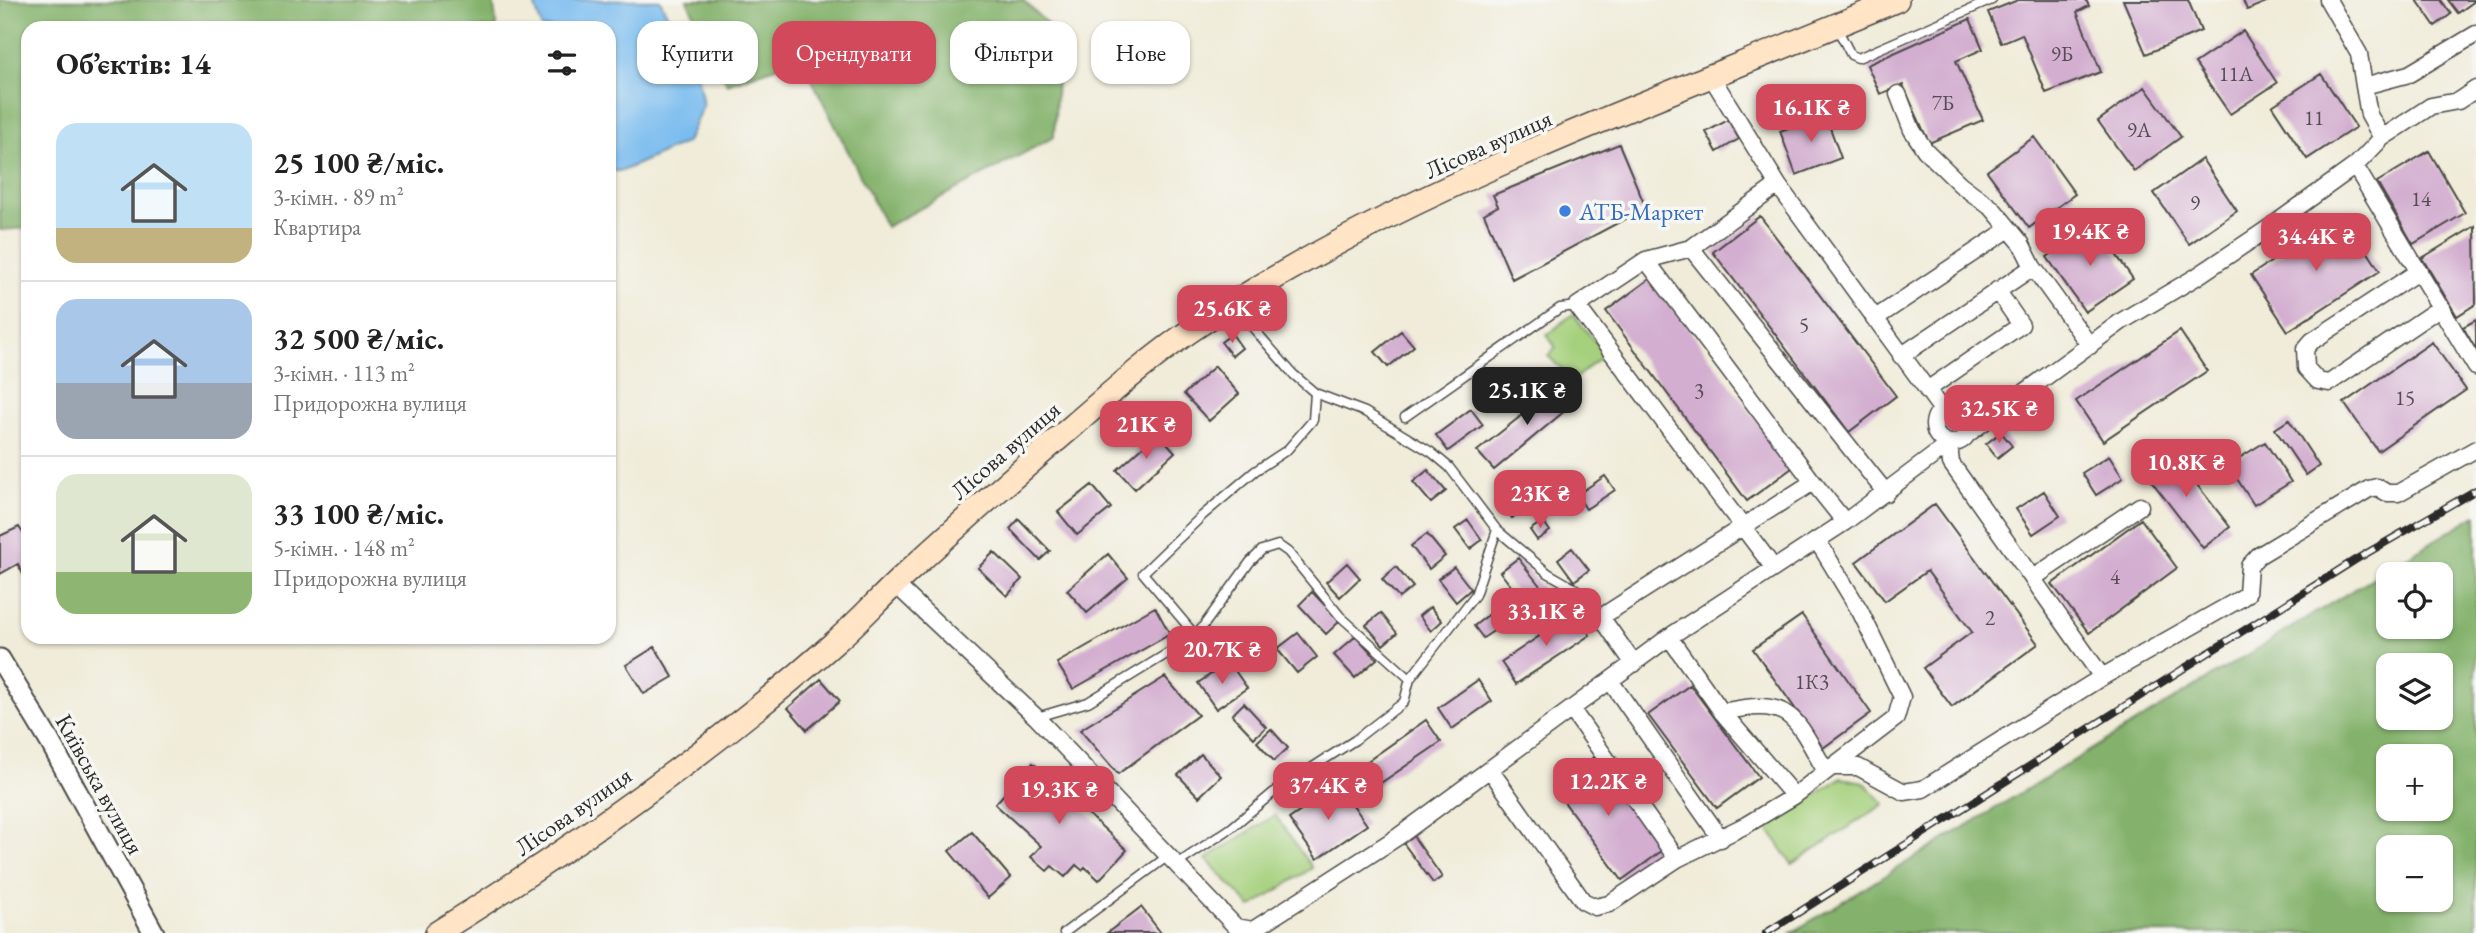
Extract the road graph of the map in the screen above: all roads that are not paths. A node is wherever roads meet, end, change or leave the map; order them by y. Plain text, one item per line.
1 (1897, 0) edge
2 (1992, 0) edge
3 (2328, 0) edge
4 (1836, 26) junction
5 (2476, 34) edge
6 (1711, 76) junction
7 (2364, 86) junction
8 (2476, 89) edge
9 (1898, 94) dead end
10 (2382, 138) junction
11 (2355, 166) junction
12 (1778, 184) junction
13 (2010, 229) junction
14 (1691, 248) junction
15 (1646, 260) junction
16 (2033, 267) junction
17 (2419, 271) junction
18 (1997, 290) junction
19 (1232, 304) junction
20 (1577, 306) junction
21 (2441, 307) junction
22 (1874, 319) junction
23 (2090, 346) junction
24 (1901, 356) junction
25 (2476, 367) edge
26 (1927, 390) junction
27 (1314, 393) junction
28 (1942, 410) junction
29 (1405, 417) dead end
30 (1969, 433) junction
31 (1949, 443) junction
32 (2476, 449) edge
33 (1813, 482) junction
34 (1886, 493) junction
35 (2140, 506) dead end
36 (1845, 522) junction
37 (1742, 525) junction
38 (1497, 530) junction
39 (1817, 540) junction
40 (1773, 567) junction
41 (2033, 578) junction
42 (895, 584) junction
43 (1594, 608) dead end
44 (1196, 636) junction
45 (1669, 637) junction
46 (0, 659) edge
47 (1634, 664) junction
48 (2102, 677) junction
49 (1410, 679) junction
50 (1611, 682) junction
51 (1572, 710) junction
52 (1722, 712) junction
53 (1036, 717) junction
54 (1828, 769) junction
55 (1491, 771) junction
56 (1794, 796) junction
57 (1721, 839) junction
58 (1677, 859) junction
59 (1172, 860) junction
60 (154, 933) edge
61 (437, 933) edge
62 (1064, 933) edge

1 - 4 main road, Лісова вулиця
2 - 4 lane
3 - 7 street
4 - 6 main road, Лісова вулиця
5 - 7 street
6 - 12 street
6 - 19 main road, Лісова вулиця
7 - 10 street
8 - 10 street
9 - 13 street
10 - 11 street
11 - 17 street
11 - 23 street
12 - 14 street
12 - 22 street
13 - 16 street
13 - 22 street
14 - 15 street
14 - 34 street
15 - 20 street
15 - 33 street
16 - 18 street
16 - 23 street
17 - 21 street
17 - 21 street
18 - 24 street
18 - 26 street
19 - 27 lane
19 - 42 main road, Лісова вулиця
20 - 29 lane
20 - 37 street
21 - 25 street
22 - 24 street
23 - 30 street
24 - 26 street
26 - 28 street
27 - 38 lane
27 - 44 lane
28 - 30 street
28 - 31 street
30 - 31 street
31 - 34 street
31 - 41 street
32 - 48 street
33 - 36 street
33 - 37 street
34 - 36 street
35 - 41 street
36 - 39 street
37 - 40 street
37 - 47 street
38 - 43 lane
38 - 49 lane
39 - 40 street
39 - 54 street
40 - 45 street
41 - 48 street
42 - 53 street
42 - 61 main road, Лісова вулиця
44 - 49 lane
44 - 53 lane
45 - 47 street
45 - 52 street
46 - 60 street, Київська вулиця
47 - 50 street
48 - 54 street
49 - 59 lane
50 - 51 street
50 - 57 street
51 - 55 street
51 - 58 street
52 - 54 street
52 - 56 street
53 - 59 street
54 - 56 street
55 - 58 street
55 - 59 street
56 - 57 street
57 - 58 street
59 - 62 lane

